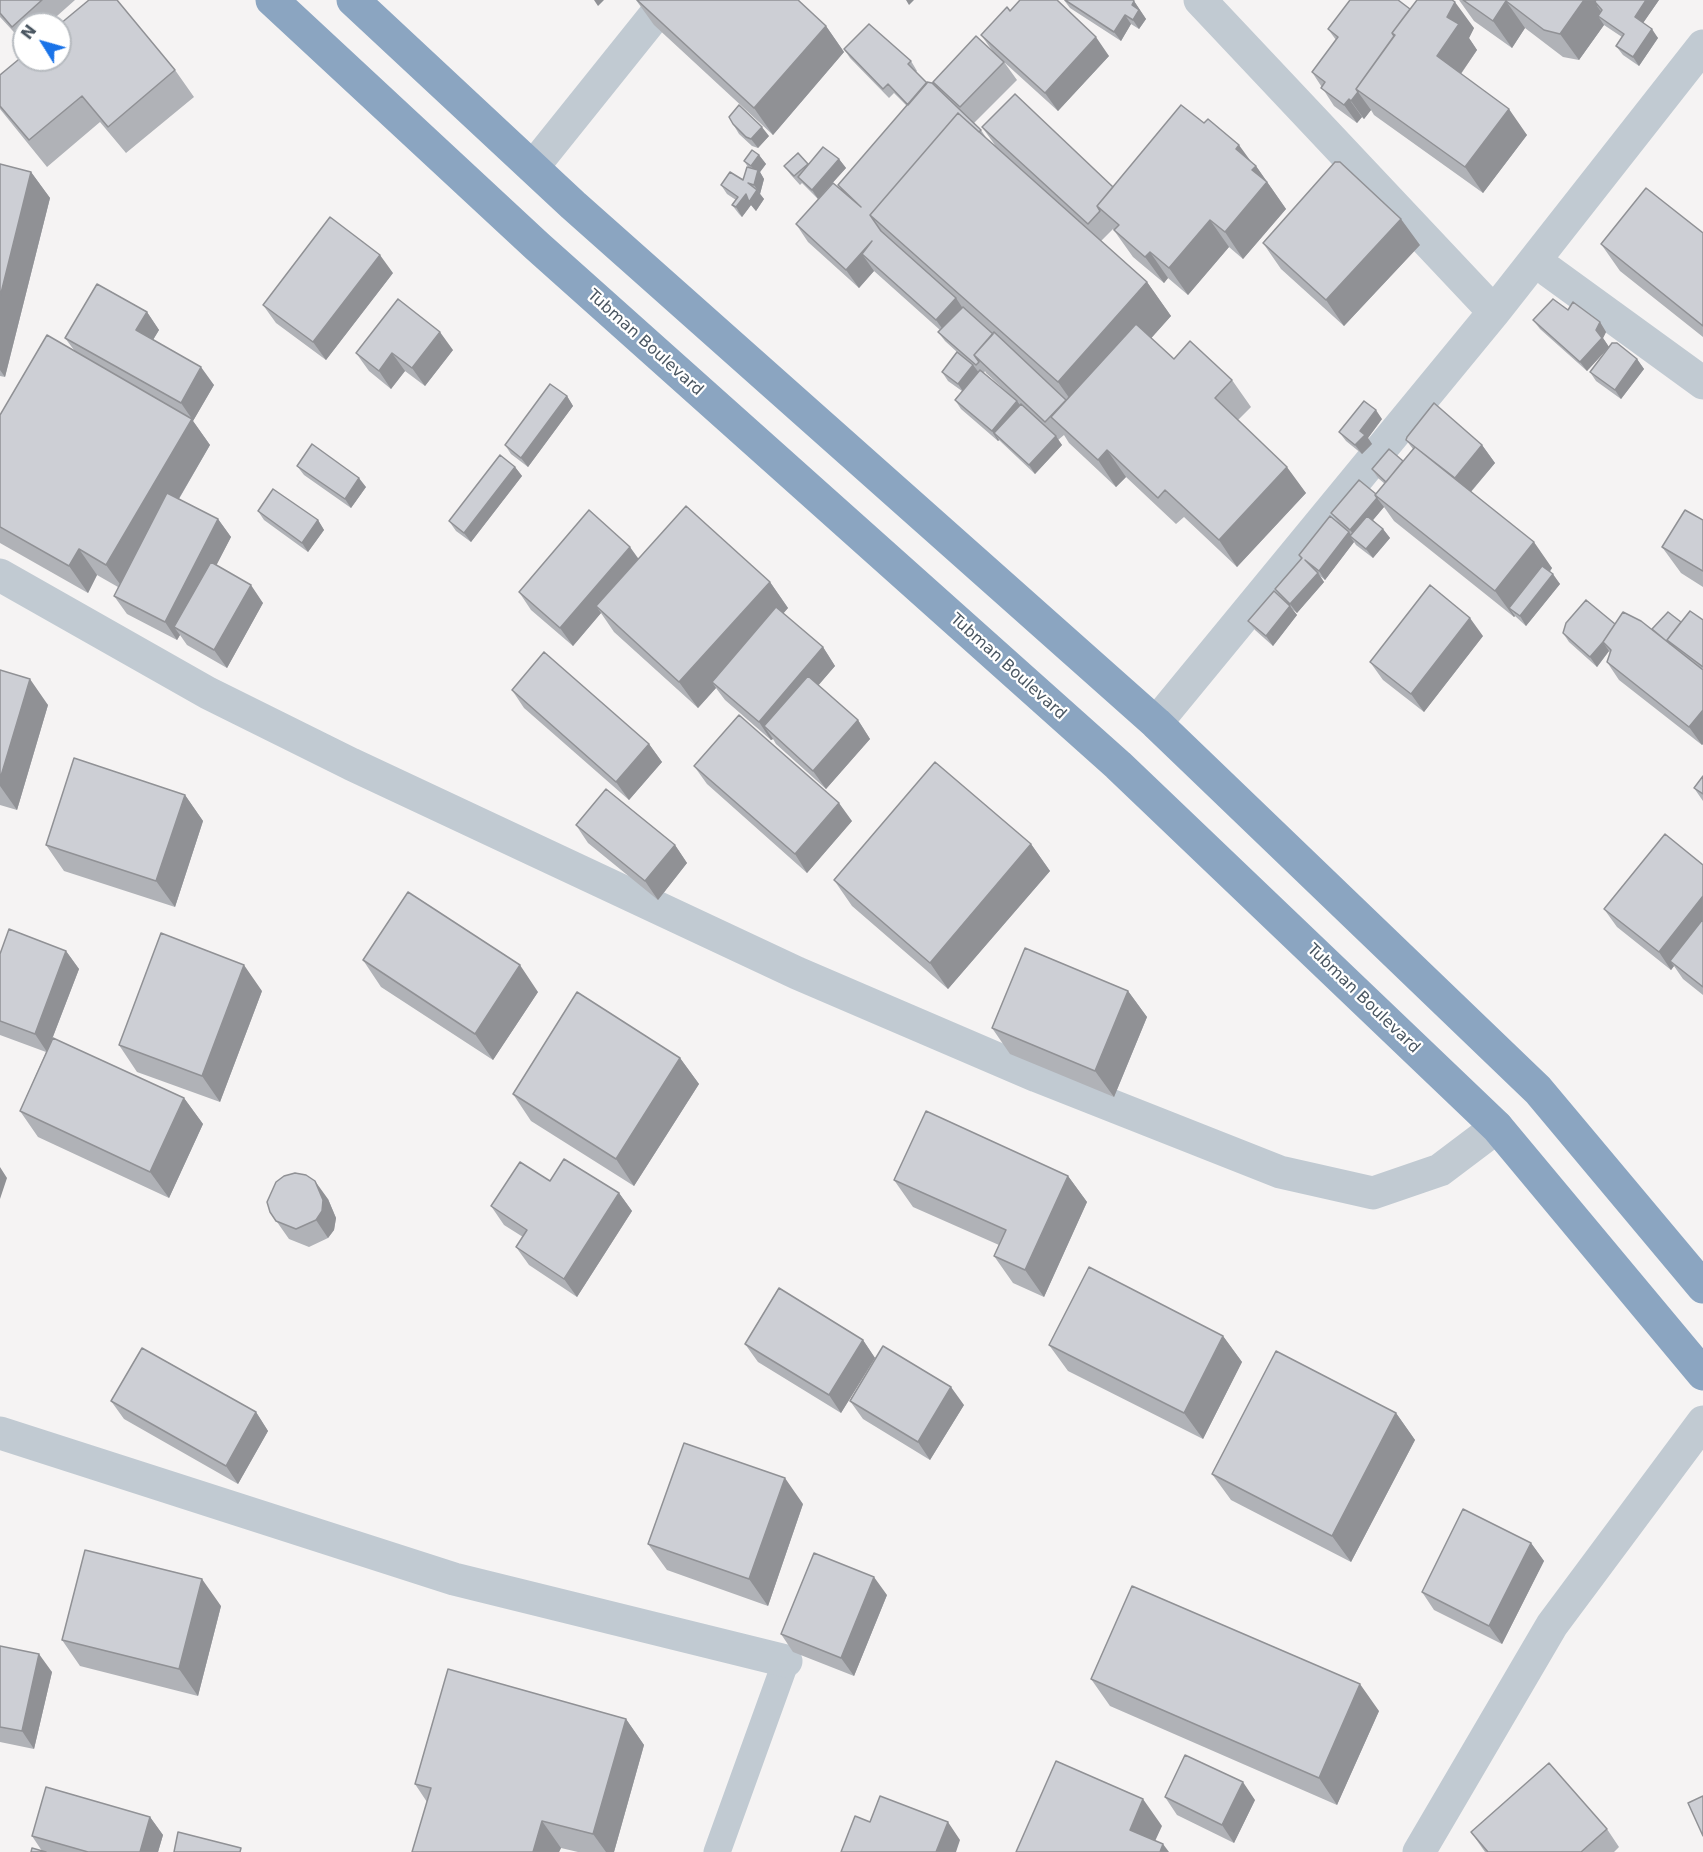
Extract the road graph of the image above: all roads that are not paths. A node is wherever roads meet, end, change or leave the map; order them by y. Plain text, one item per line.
1 (272, 0) edge
2 (353, 0) edge
3 (668, 0) edge
4 (1200, 0) edge
5 (1703, 46) edge
6 (533, 167) junction
7 (1550, 271) dead end
8 (1494, 312) junction
9 (1703, 383) edge
10 (0, 575) edge
11 (1156, 723) junction
12 (1497, 1127) junction
13 (1703, 1287) edge
14 (1703, 1374) edge
15 (1703, 1422) edge
16 (0, 1433) edge
17 (786, 1661) joint
18 (717, 1852) edge
19 (1419, 1852) edge

1 - 12 highway, Tubman Boulevard
2 - 6 highway
3 - 6 street
4 - 8 street
5 - 8 street
6 - 11 highway
7 - 9 street
8 - 11 street
10 - 12 street
11 - 13 highway
12 - 14 highway, Tubman Boulevard
15 - 19 street
16 - 17 street
17 - 18 lane

